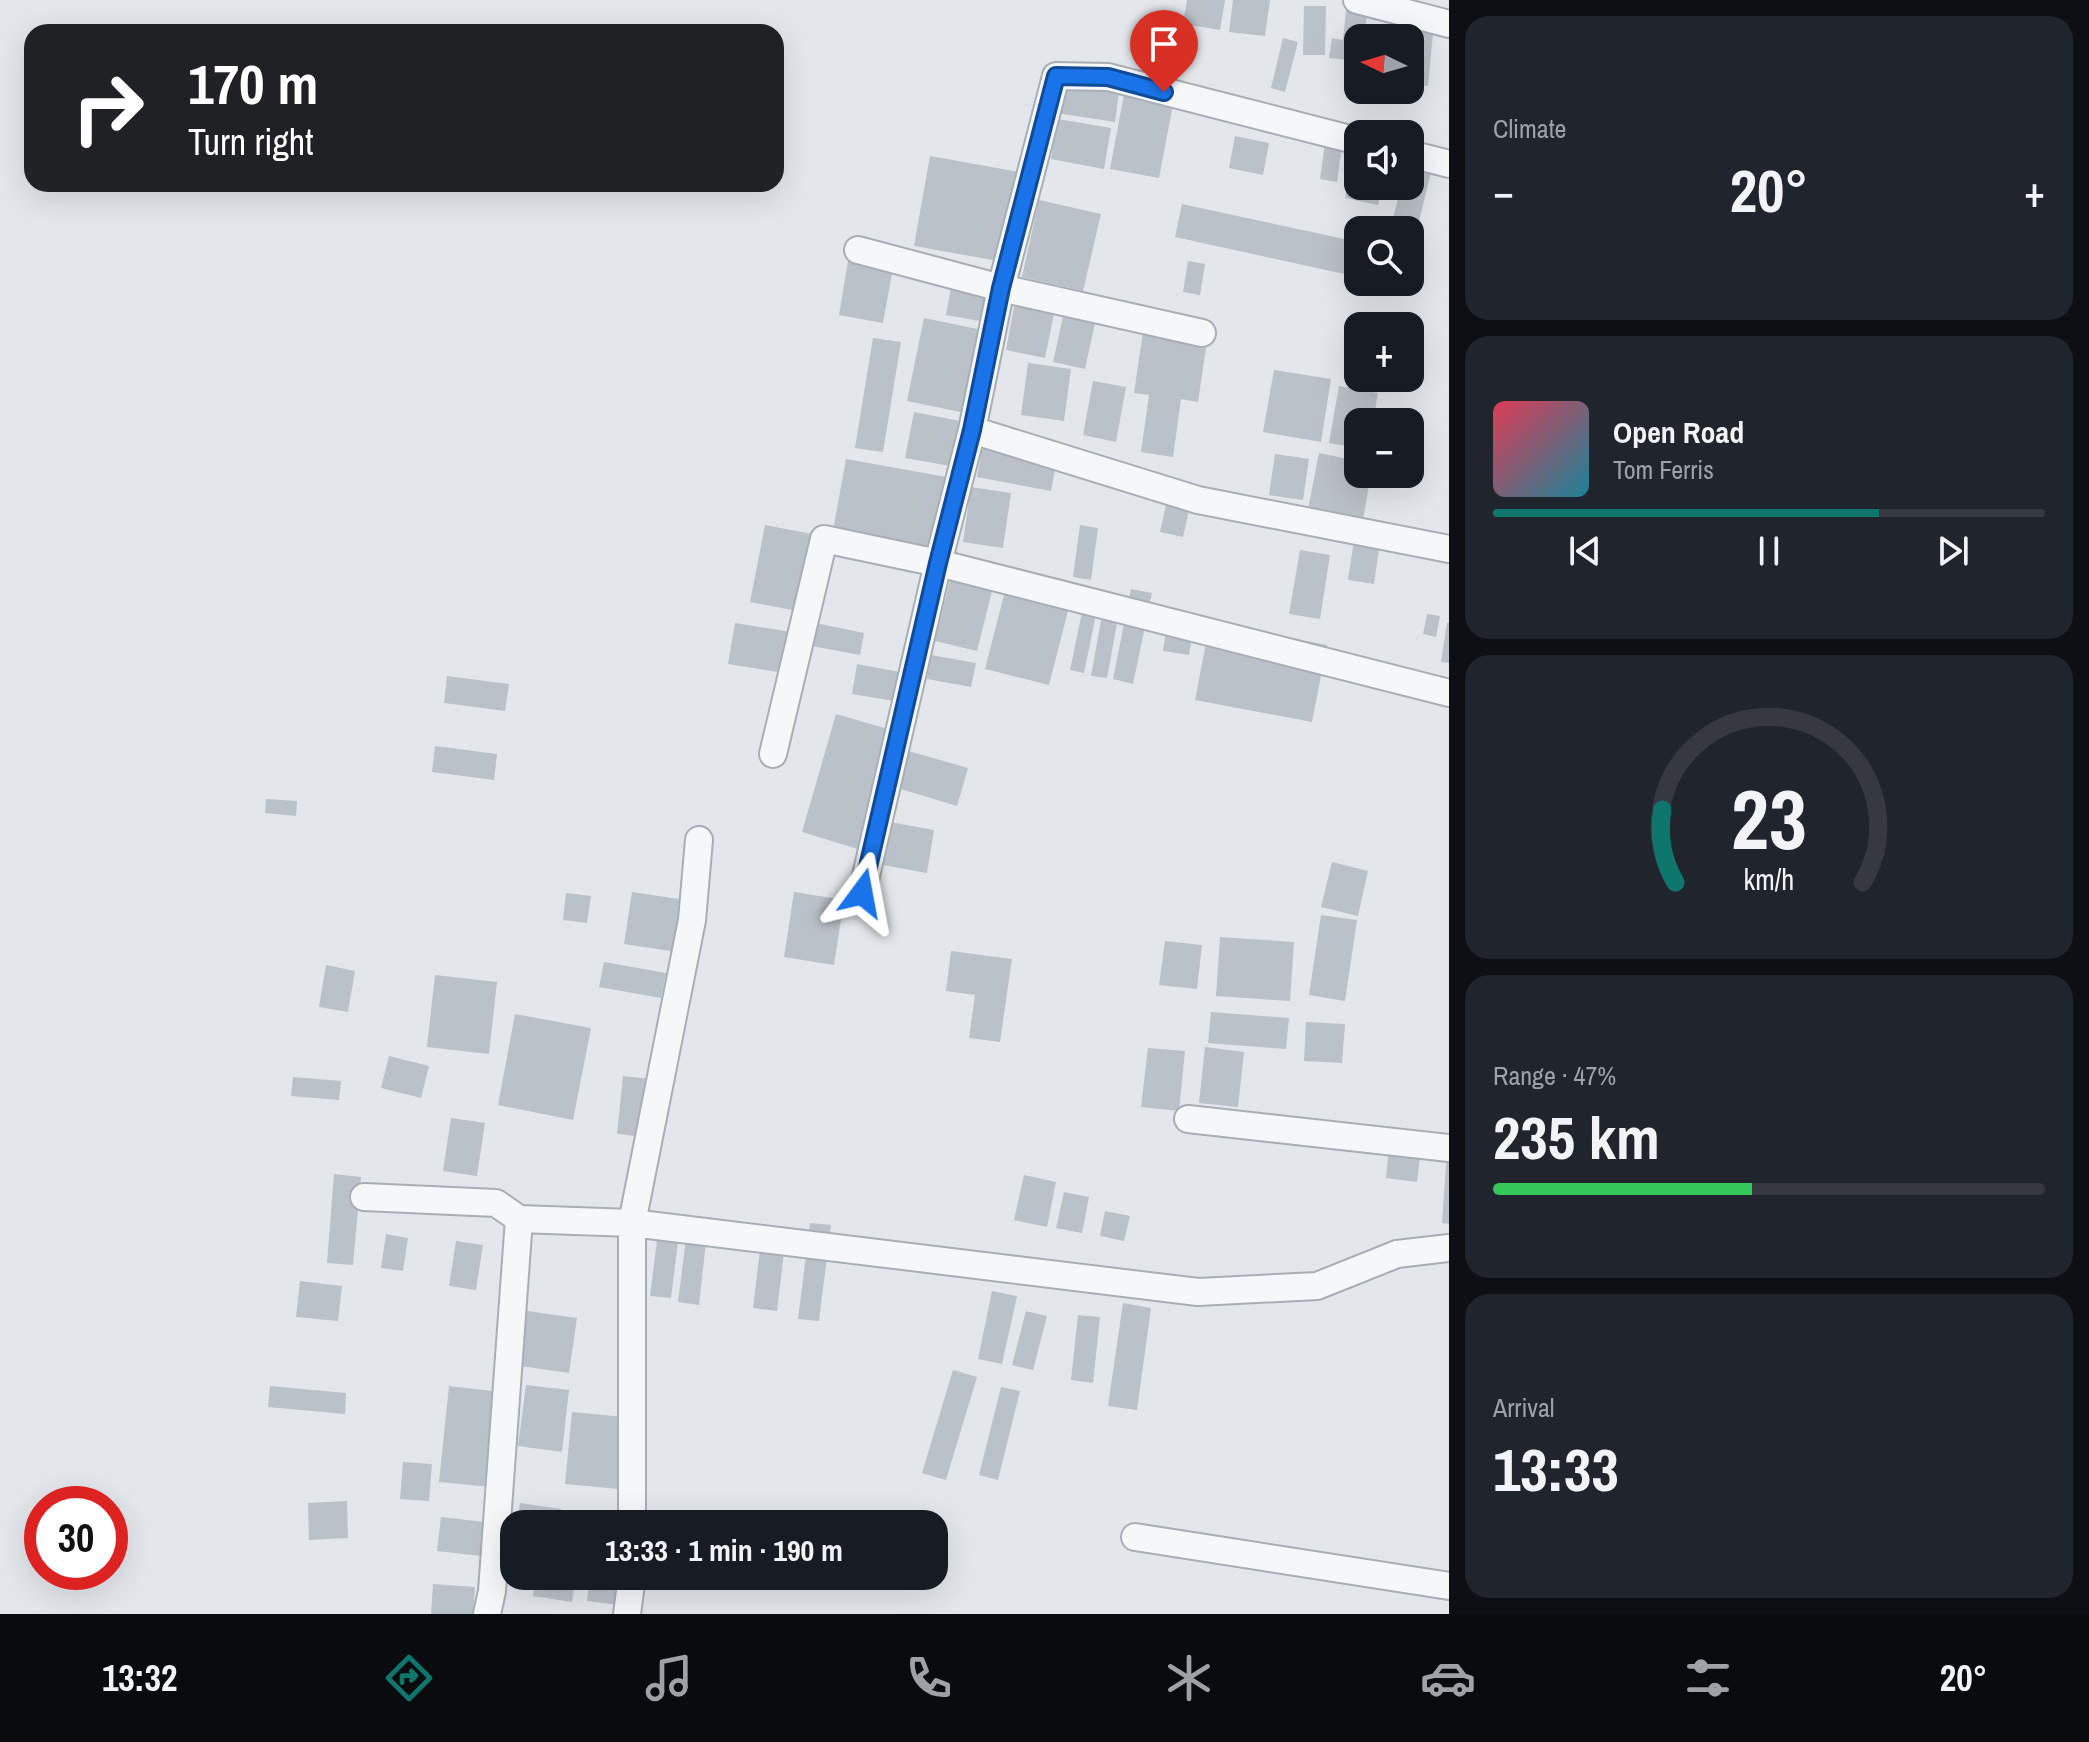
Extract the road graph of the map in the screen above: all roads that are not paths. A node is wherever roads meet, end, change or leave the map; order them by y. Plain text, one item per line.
1 (1357, 0) edge
2 (1449, 24) edge
3 (1344, 137) edge
4 (1424, 158) edge
5 (1449, 164) edge
6 (858, 250) dead end
7 (1001, 288) junction
8 (1202, 333) dead end
9 (972, 430) junction
10 (1449, 549) edge
11 (938, 563) junction
12 (1449, 693) edge
13 (773, 754) dead end
14 (699, 840) dead end
15 (862, 893) dead end
16 (1188, 1119) dead end
17 (1449, 1148) edge
18 (364, 1197) dead end
19 (519, 1219) junction
20 (632, 1223) junction
21 (1449, 1248) edge
22 (632, 1510) edge
23 (1135, 1537) dead end
24 (1449, 1586) edge
25 (630, 1590) edge
26 (487, 1614) edge
27 (627, 1614) edge

1 - 2 street
3 - 7 street
4 - 5 street
6 - 7 street
7 - 8 street
7 - 9 street
9 - 10 street
9 - 11 street
11 - 12 street
11 - 13 street
11 - 15 street
14 - 20 street
16 - 17 street
18 - 19 street
19 - 20 street
19 - 26 street
20 - 21 street
20 - 22 street
23 - 24 street
25 - 27 street

